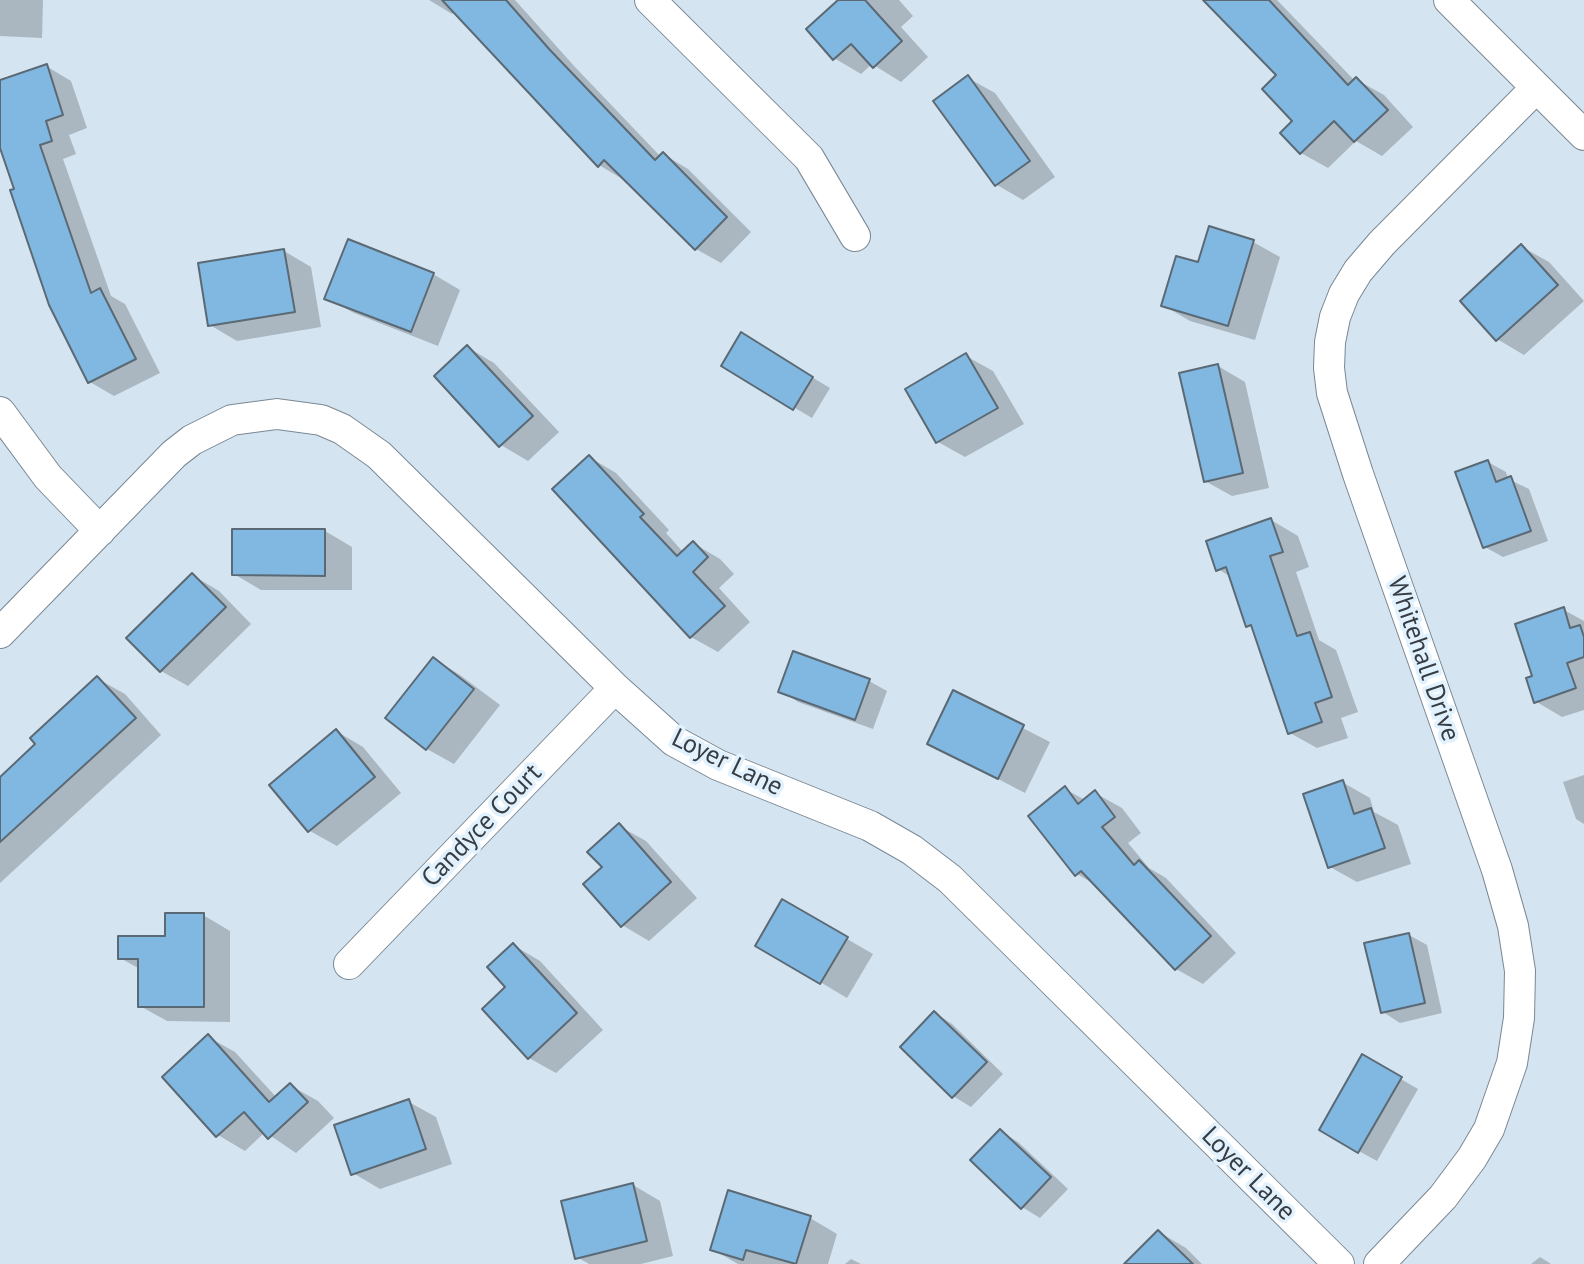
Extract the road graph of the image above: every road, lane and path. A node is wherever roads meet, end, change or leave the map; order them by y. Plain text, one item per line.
1 (650, 0) edge
2 (1449, 0) edge
3 (1536, 88) junction
4 (1584, 135) edge
5 (855, 236) dead end
6 (0, 412) edge
7 (100, 531) junction
8 (0, 633) edge
9 (615, 688) junction
10 (349, 964) dead end
11 (1339, 1264) edge
12 (1379, 1264) edge

1 - 5 street
2 - 3 street
3 - 4 street
3 - 12 street, Whitehall Drive
6 - 7 street
7 - 8 street, Loyer Lane
7 - 9 street, Loyer Lane
9 - 10 street, Candyce Court
9 - 11 street, Loyer Lane

